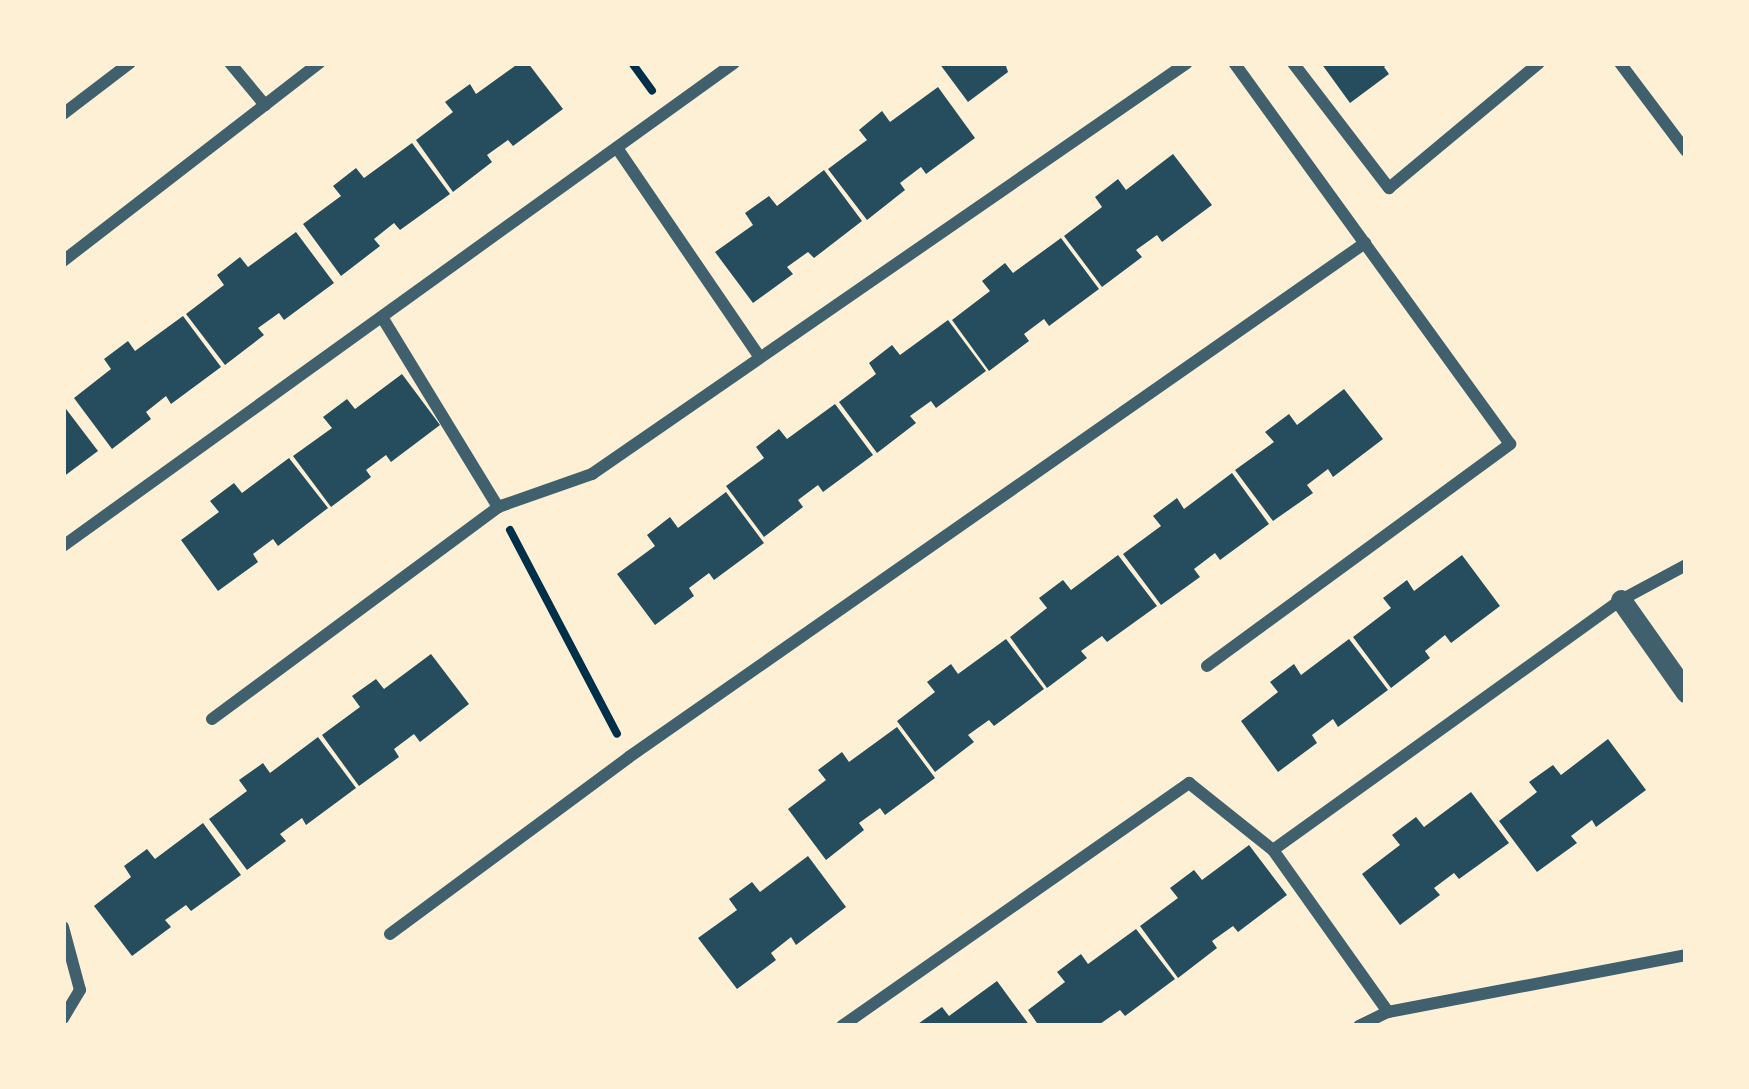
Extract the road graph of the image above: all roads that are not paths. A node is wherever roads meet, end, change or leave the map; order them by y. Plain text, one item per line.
1 (130, 63) edge
2 (230, 63) edge
3 (319, 63) edge
4 (734, 63) edge
5 (1187, 63) edge
6 (1234, 63) edge
7 (1293, 63) edge
8 (1539, 63) edge
9 (1620, 63) edge
10 (265, 104) junction
11 (63, 114) edge
12 (617, 148) junction
13 (1686, 151) edge
14 (1365, 243) junction
15 (63, 261) edge
16 (382, 317) junction
17 (759, 356) junction
18 (498, 507) junction
19 (63, 546) edge
20 (1686, 565) edge
21 (1621, 600) junction
22 (1207, 666) dead end
23 (1686, 692) edge
24 (212, 719) dead end
25 (1273, 850) junction
26 (63, 927) edge
27 (390, 934) dead end
28 (1686, 955) edge
29 (1388, 1012) junction
30 (63, 1018) edge
31 (842, 1026) edge
32 (1359, 1026) edge

1 - 11 street
2 - 10 street
3 - 10 street
4 - 12 street
5 - 17 street
6 - 14 street
7 - 8 street
9 - 13 street
10 - 15 street
12 - 16 street
12 - 17 street
14 - 22 street
14 - 27 street
16 - 18 street
16 - 19 street
17 - 18 street
18 - 24 street
20 - 21 street
21 - 23 street
21 - 25 street
25 - 29 street
25 - 31 street
26 - 30 street
28 - 29 street
29 - 32 street

